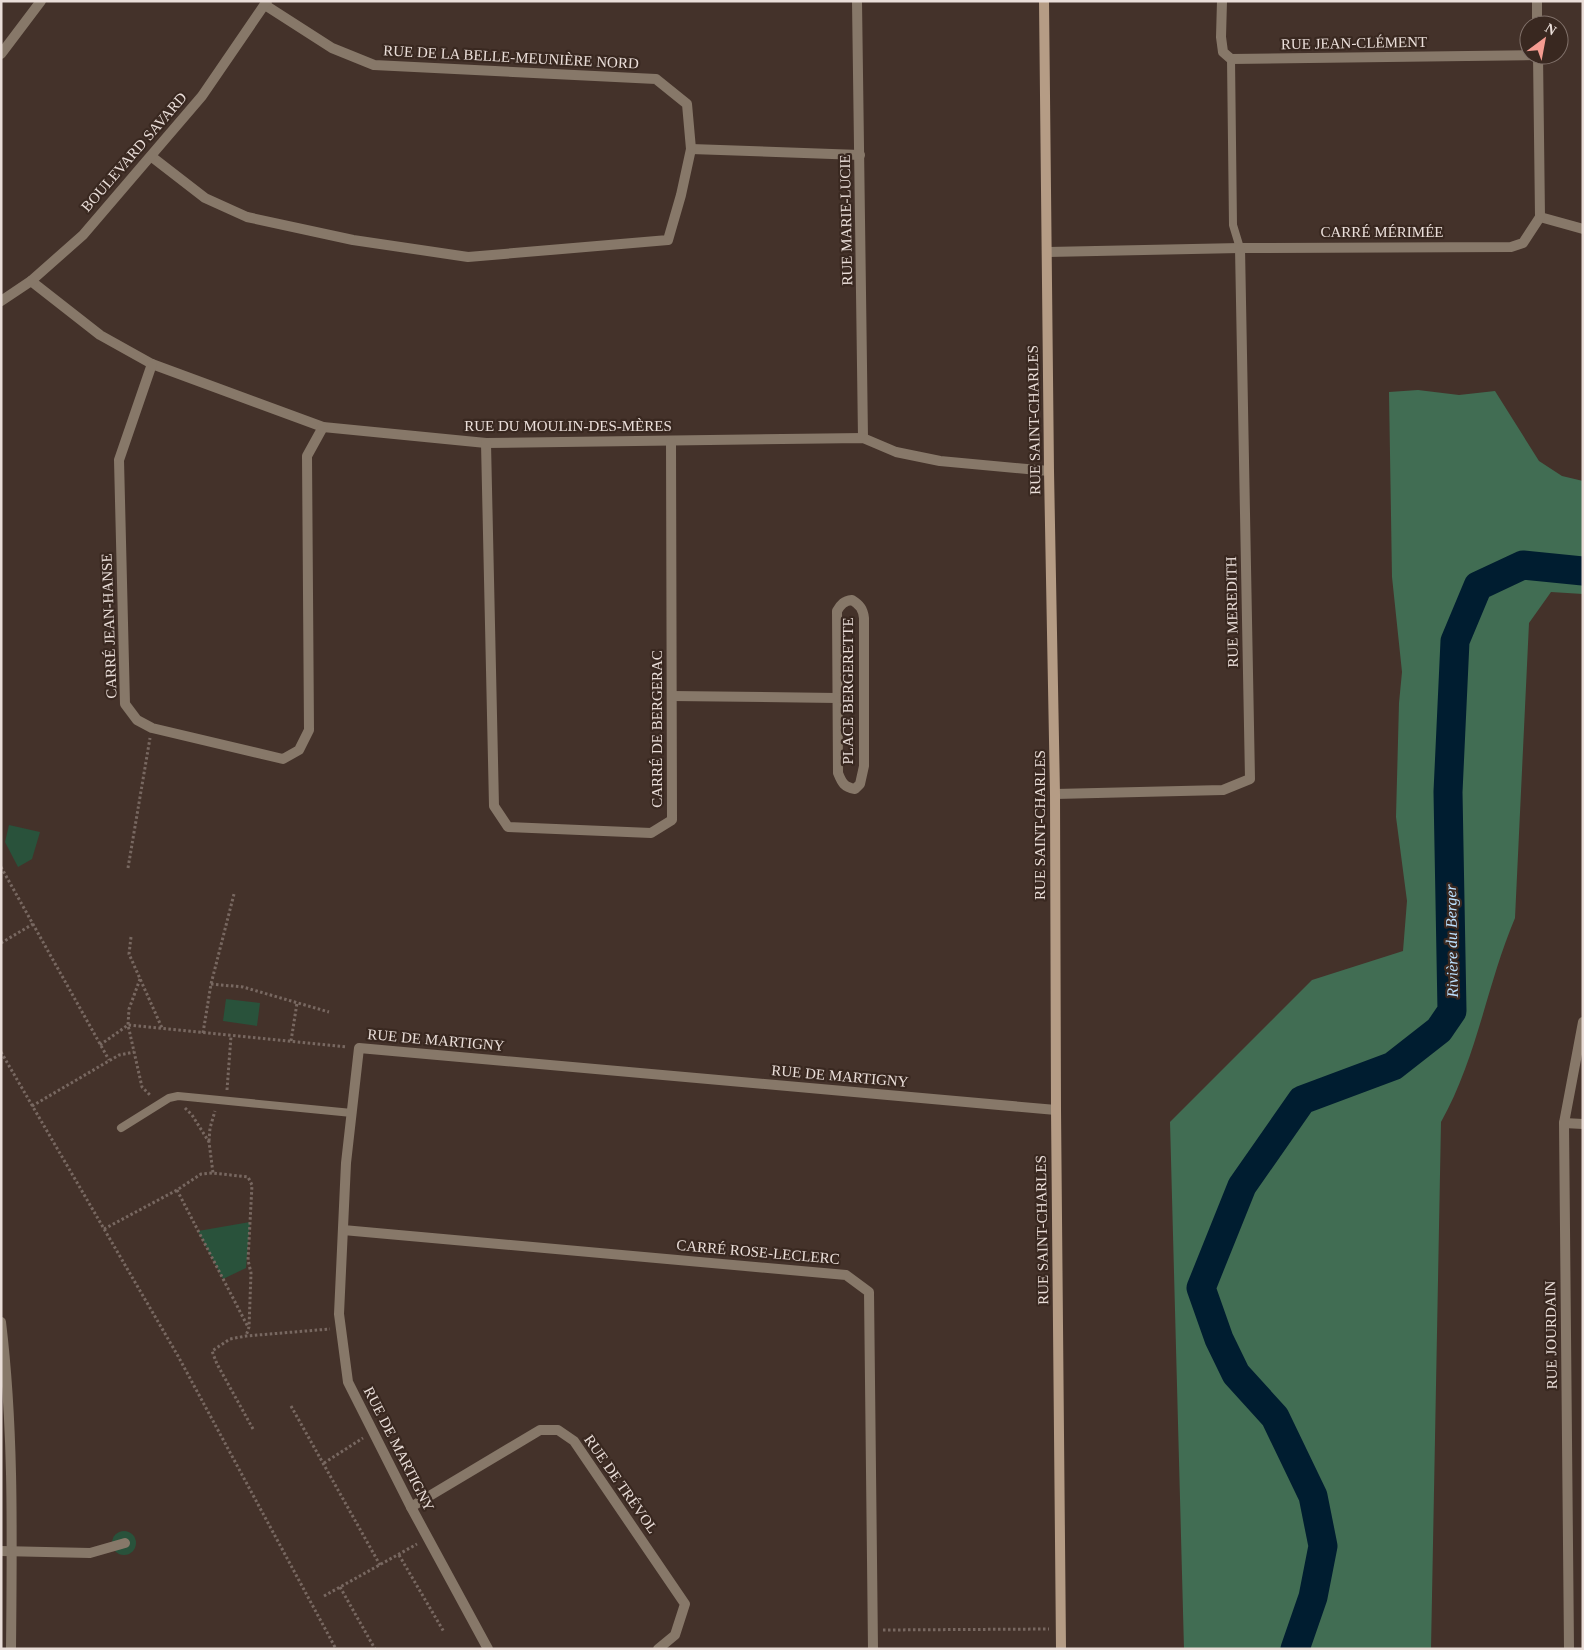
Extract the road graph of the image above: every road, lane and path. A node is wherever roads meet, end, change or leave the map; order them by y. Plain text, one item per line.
1 (41, 1) edge
2 (857, 1) edge
3 (1044, 1) edge
4 (1222, 1) edge
5 (1537, 1) edge
6 (266, 3) edge
7 (1537, 15) edge
8 (1, 54) edge
9 (1519, 55) edge
10 (1231, 60) junction
11 (1538, 65) edge
12 (691, 149) junction
13 (860, 155) junction
14 (152, 157) junction
15 (1540, 217) junction
16 (1583, 228) edge
17 (1240, 248) junction
18 (1048, 252) junction
19 (31, 281) junction
20 (1, 301) edge
21 (152, 364) junction
22 (323, 427) junction
23 (863, 438) junction
24 (671, 441) junction
25 (486, 443) junction
26 (1050, 471) junction
27 (672, 696) junction
28 (837, 698) junction
29 (152, 728) junction
30 (1055, 794) junction
31 (1, 867) edge
32 (128, 868) dead end
33 (234, 894) dead end
34 (33, 924) junction
35 (131, 936) dead end
36 (1, 942) edge
37 (140, 979) junction
38 (211, 984) junction
39 (297, 1002) junction
40 (329, 1012) dead end
41 (1583, 1022) edge
42 (128, 1025) junction
43 (162, 1028) junction
44 (203, 1033) junction
45 (231, 1036) junction
46 (290, 1042) junction
47 (100, 1045) junction
48 (352, 1048) dead end
49 (1, 1052) edge
50 (134, 1052) junction
51 (109, 1060) junction
52 (224, 1099) junction
53 (163, 1102) junction
54 (32, 1106) junction
55 (1056, 1110) junction
56 (352, 1113) junction
57 (1564, 1123) junction
58 (1583, 1124) edge
59 (121, 1128) dead end
60 (209, 1142) junction
61 (213, 1173) junction
62 (177, 1190) junction
63 (104, 1229) junction
64 (343, 1230) junction
65 (1, 1322) edge
66 (249, 1328) junction
67 (340, 1328) junction
68 (303, 1330) junction
69 (246, 1336) junction
70 (303, 1337) dead end
71 (5, 1377) edge
72 (291, 1406) dead end
73 (253, 1429) dead end
74 (373, 1432) junction
75 (324, 1463) junction
76 (411, 1506) junction
77 (428, 1538) junction
78 (125, 1543) dead end
79 (6, 1551) edge
80 (398, 1555) junction
81 (380, 1565) junction
82 (340, 1587) junction
83 (324, 1596) dead end
84 (1061, 1629) junction
85 (872, 1630) junction
86 (444, 1632) dead end
87 (485, 1648) edge
88 (11, 1649) edge
89 (336, 1649) edge
90 (375, 1649) edge
91 (658, 1649) edge
92 (873, 1649) edge
93 (1061, 1649) edge
94 (1569, 1649) edge

1 - 8 street
2 - 13 street, RUE MARIE-LUCIE
3 - 18 street, RUE SAINT-CHARLES
4 - 10 street
5 - 7 street
6 - 12 street, RUE DE LA BELLE-MEUNIÈRE NORD
6 - 14 street, BOULEVARD SAVARD
9 - 10 street, RUE JEAN-CLÉMENT
10 - 17 lane
11 - 15 street
12 - 13 street
12 - 14 street, RUE DE LA BELLE-MEUNIÈRE NORD
13 - 23 street, RUE MARIE-LUCIE
14 - 19 street, BOULEVARD SAVARD
15 - 16 street
15 - 17 street, CARRÉ MÉRIMÉE
17 - 18 street, CARRÉ MÉRIMÉE
17 - 30 street, RUE MEREDITH
18 - 26 street, RUE SAINT-CHARLES
19 - 20 street, BOULEVARD SAVARD
19 - 21 street, RUE DU MOULIN-DES-MÈRES
21 - 22 street, RUE DU MOULIN-DES-MÈRES
21 - 29 street, CARRÉ JEAN-HANSE
22 - 25 street, RUE DU MOULIN-DES-MÈRES
22 - 29 street, CARRÉ JEAN-HANSE
23 - 24 street, RUE DU MOULIN-DES-MÈRES
23 - 26 street, RUE DU MOULIN-DES-MÈRES
24 - 25 street, RUE DU MOULIN-DES-MÈRES
24 - 27 street, CARRÉ DE BERGERAC
25 - 27 street, CARRÉ DE BERGERAC
26 - 30 street, RUE SAINT-CHARLES
27 - 28 street, PLACE BERGERETTE
28 - 28 street, PLACE BERGERETTE
29 - 32 path
30 - 55 street, RUE SAINT-CHARLES
31 - 34 path
33 - 38 path
34 - 36 path
34 - 47 path
35 - 37 path
37 - 42 path
37 - 43 path
38 - 39 path
38 - 44 path
39 - 40 path
39 - 46 path
41 - 57 street, RUE JOURDAIN
42 - 43 path
42 - 47 path
42 - 50 path
43 - 44 path
44 - 45 path
45 - 46 path
45 - 52 path
46 - 48 path
47 - 51 path
49 - 54 path
50 - 51 path
50 - 53 path
51 - 54 path
52 - 53 lane
52 - 56 lane
52 - 60 path
53 - 59 lane
53 - 60 path
54 - 63 path
55 - 56 street, RUE DE MARTIGNY
55 - 84 street, RUE SAINT-CHARLES
56 - 64 street, RUE DE MARTIGNY
57 - 58 street
57 - 94 street, RUE JOURDAIN
60 - 61 path
61 - 62 path
61 - 66 path
62 - 63 path
62 - 66 path
63 - 89 path
64 - 67 street, RUE DE MARTIGNY
64 - 85 street, CARRÉ ROSE-LECLERC
65 - 71 street
66 - 69 path
67 - 68 path
67 - 74 street, RUE DE MARTIGNY
68 - 69 path
68 - 70 path
69 - 73 path
71 - 79 street
72 - 75 path
74 - 75 path
74 - 76 street, RUE DE MARTIGNY
75 - 81 path
76 - 77 street, RUE DE MARTIGNY
76 - 91 street, RUE DE TRÉVOL
77 - 80 path
77 - 87 street, RUE DE MARTIGNY
78 - 79 street
79 - 88 street
80 - 81 path
80 - 86 path
81 - 82 path
82 - 83 path
82 - 90 path
84 - 85 path
84 - 93 street, RUE SAINT-CHARLES
85 - 92 street, CARRÉ ROSE-LECLERC

